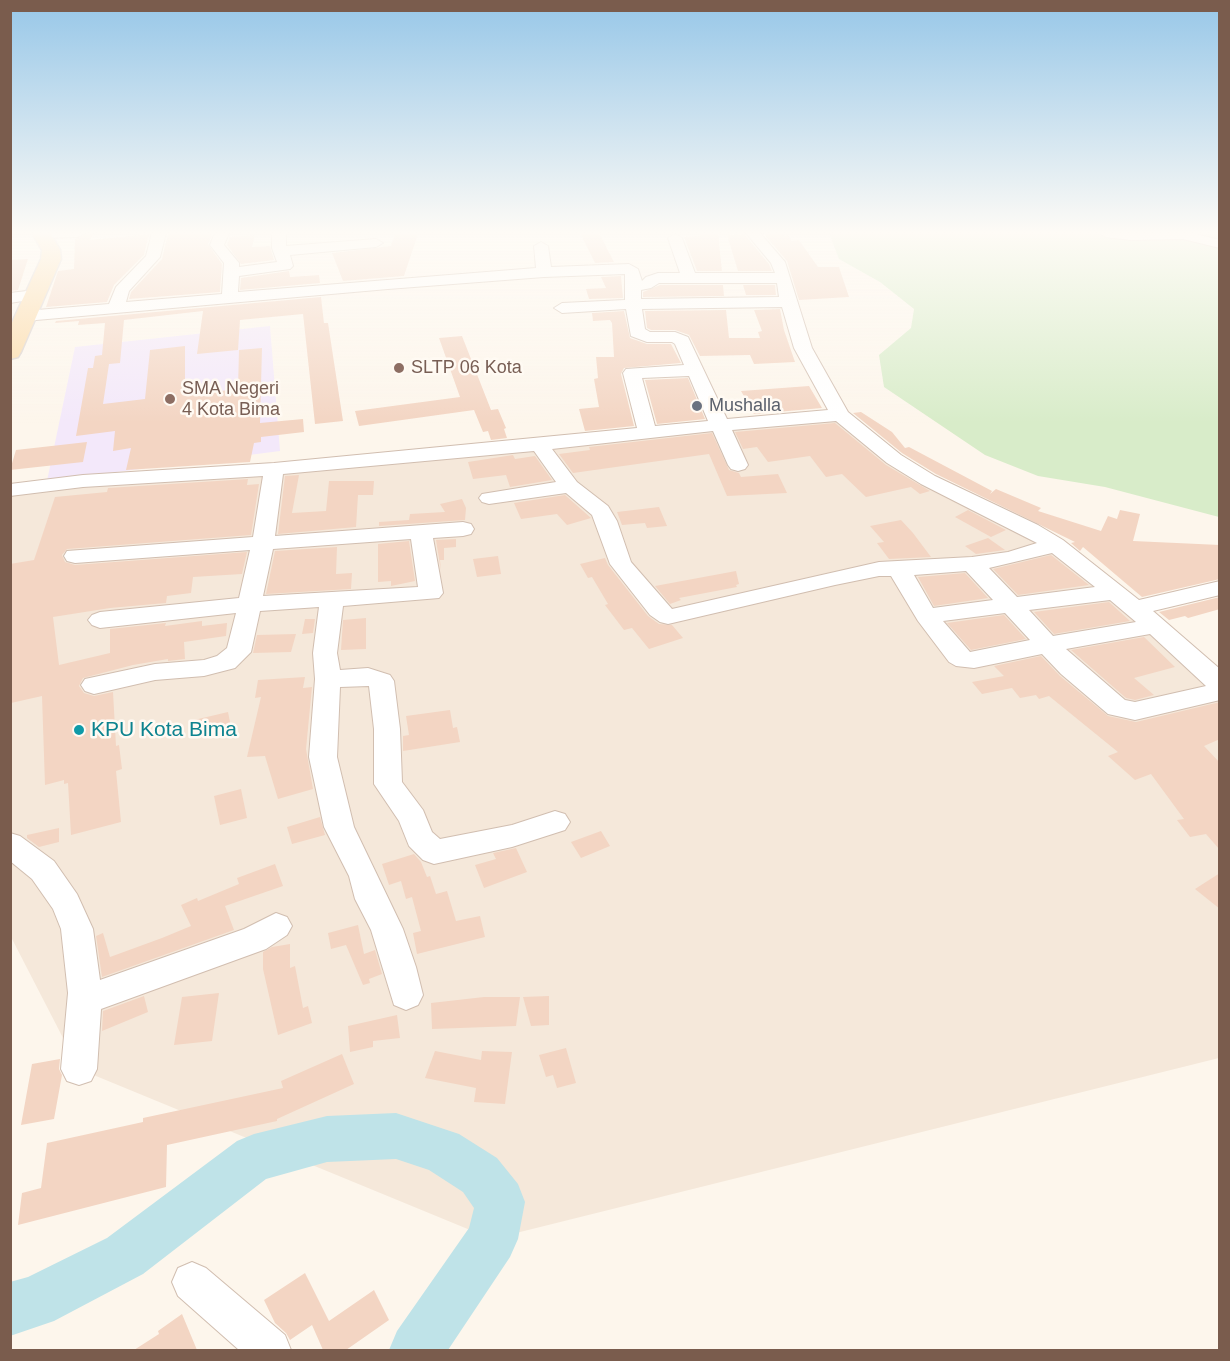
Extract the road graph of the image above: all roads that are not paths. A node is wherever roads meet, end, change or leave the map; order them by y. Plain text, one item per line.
1 (34, 297) edge
2 (120, 297) edge
3 (230, 297) joint
4 (234, 297) edge
5 (624, 297) edge
6 (632, 297) edge
7 (666, 297) edge
8 (787, 297) edge
9 (788, 302) junction
10 (116, 307) junction
11 (562, 308) dead end
12 (25, 316) junction
13 (10, 352) edge
14 (694, 370) junction
15 (840, 415) junction
16 (720, 425) junction
17 (646, 432) junction
18 (539, 445) junction
19 (738, 465) dead end
20 (274, 469) junction
21 (570, 486) junction
22 (10, 490) edge
23 (489, 498) dead end
24 (463, 529) dead end
25 (421, 532) junction
26 (263, 544) junction
27 (1055, 545) junction
28 (75, 556) dead end
29 (972, 564) junction
30 (899, 569) junction
31 (1220, 588) edge
32 (1116, 592) junction
33 (332, 599) junction
34 (249, 604) junction
35 (1012, 607) junction
36 (1135, 608) junction
37 (926, 616) junction
38 (100, 620) dead end
39 (1155, 626) junction
40 (1050, 644) junction
41 (328, 679) junction
42 (94, 685) dead end
43 (1220, 686) edge
44 (1220, 691) edge
45 (555, 822) dead end
46 (10, 844) edge
47 (276, 926) dead end
48 (406, 995) dead end
49 (84, 1000) junction
50 (79, 1069) dead end
51 (192, 1282) dead end
52 (270, 1350) edge

1 - 12 main road
2 - 10 street
3 - 4 street
3 - 10 street
5 - 11 street
6 - 14 street
7 - 9 street
8 - 9 street
9 - 15 street
10 - 12 street
12 - 13 main road
14 - 16 street
14 - 17 street
15 - 16 street
15 - 27 street
16 - 17 street
16 - 19 street
17 - 18 street
18 - 20 street
18 - 21 street
20 - 22 street
20 - 26 street
21 - 23 street
21 - 30 street
24 - 25 street
25 - 26 street
25 - 33 street
26 - 28 street
26 - 34 street
27 - 29 street
27 - 32 street
29 - 30 street
29 - 35 street
30 - 37 street
31 - 36 street
32 - 35 street
32 - 36 street
33 - 34 street
33 - 41 street
34 - 38 street
34 - 42 street
35 - 37 street
35 - 40 street
36 - 39 street
37 - 40 street
39 - 40 street
39 - 43 street
40 - 44 street
41 - 45 street
41 - 48 street
46 - 49 street
47 - 49 street
49 - 50 street
51 - 52 street

